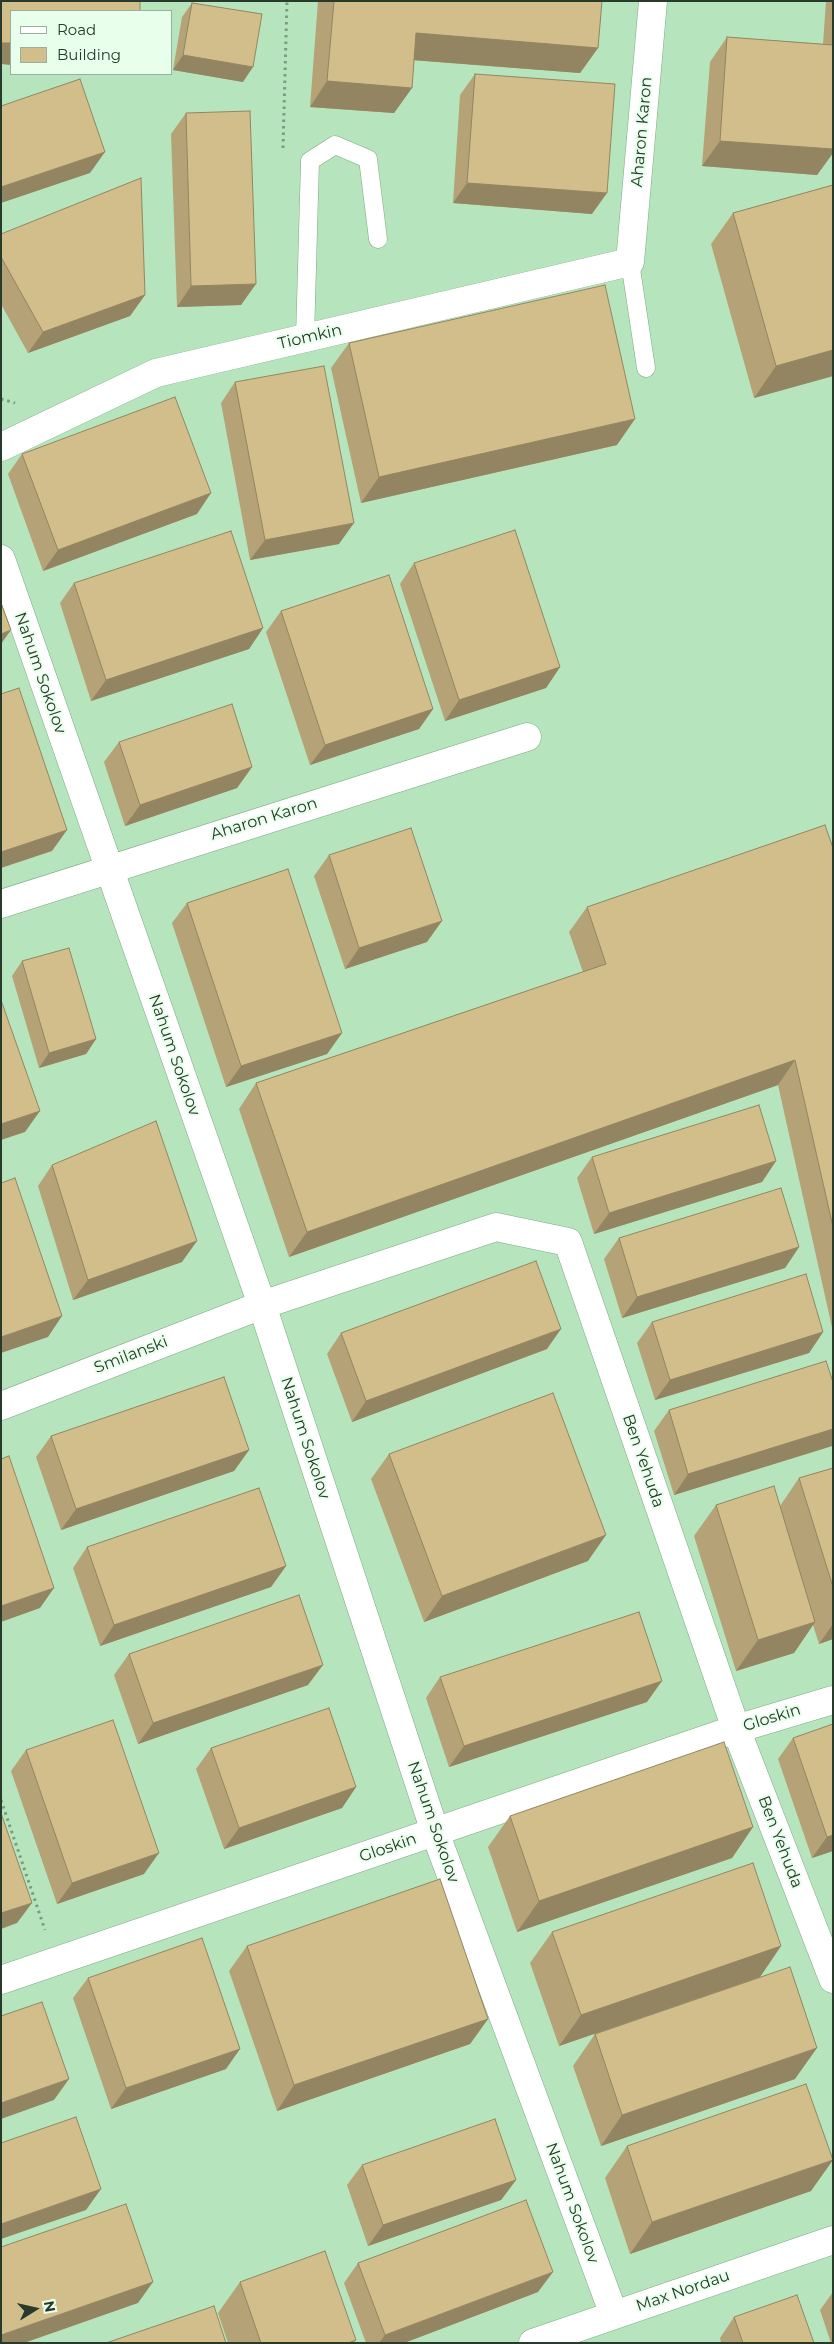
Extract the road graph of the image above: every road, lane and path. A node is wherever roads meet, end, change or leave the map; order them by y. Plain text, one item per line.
1 (654, 4) edge
2 (378, 239) dead end
3 (630, 262) junction
4 (305, 338) junction
5 (646, 368) dead end
6 (1, 447) edge
7 (1, 559) edge
8 (527, 736) dead end
9 (108, 868) junction
10 (1, 904) edge
11 (262, 1305) junction
12 (1, 1406) edge
13 (833, 1700) edge
14 (736, 1729) junction
15 (1, 1800) edge
16 (435, 1832) junction
17 (55, 1962) junction
18 (1, 1980) edge
19 (833, 1980) edge
20 (833, 2240) edge
21 (614, 2315) junction
22 (533, 2343) edge

1 - 3 street, Aharon Karon
2 - 4 lane
3 - 4 street, Tiomkin
3 - 5 lane
4 - 6 street, Tiomkin
7 - 9 street, Nahum Sokolov
8 - 9 street, Aharon Karon
9 - 10 street, Aharon Karon
9 - 11 street, Nahum Sokolov
11 - 12 street, Smilanski
11 - 14 street, Ben Yehuda
11 - 16 street, Nahum Sokolov
13 - 14 street, Gloskin
14 - 16 street, Gloskin
14 - 19 street, Ben Yehuda
15 - 17 path
16 - 17 street, Gloskin
16 - 21 street, Nahum Sokolov
17 - 18 street, Gloskin
20 - 21 street, Max Nordau
21 - 22 street, Max Nordau

